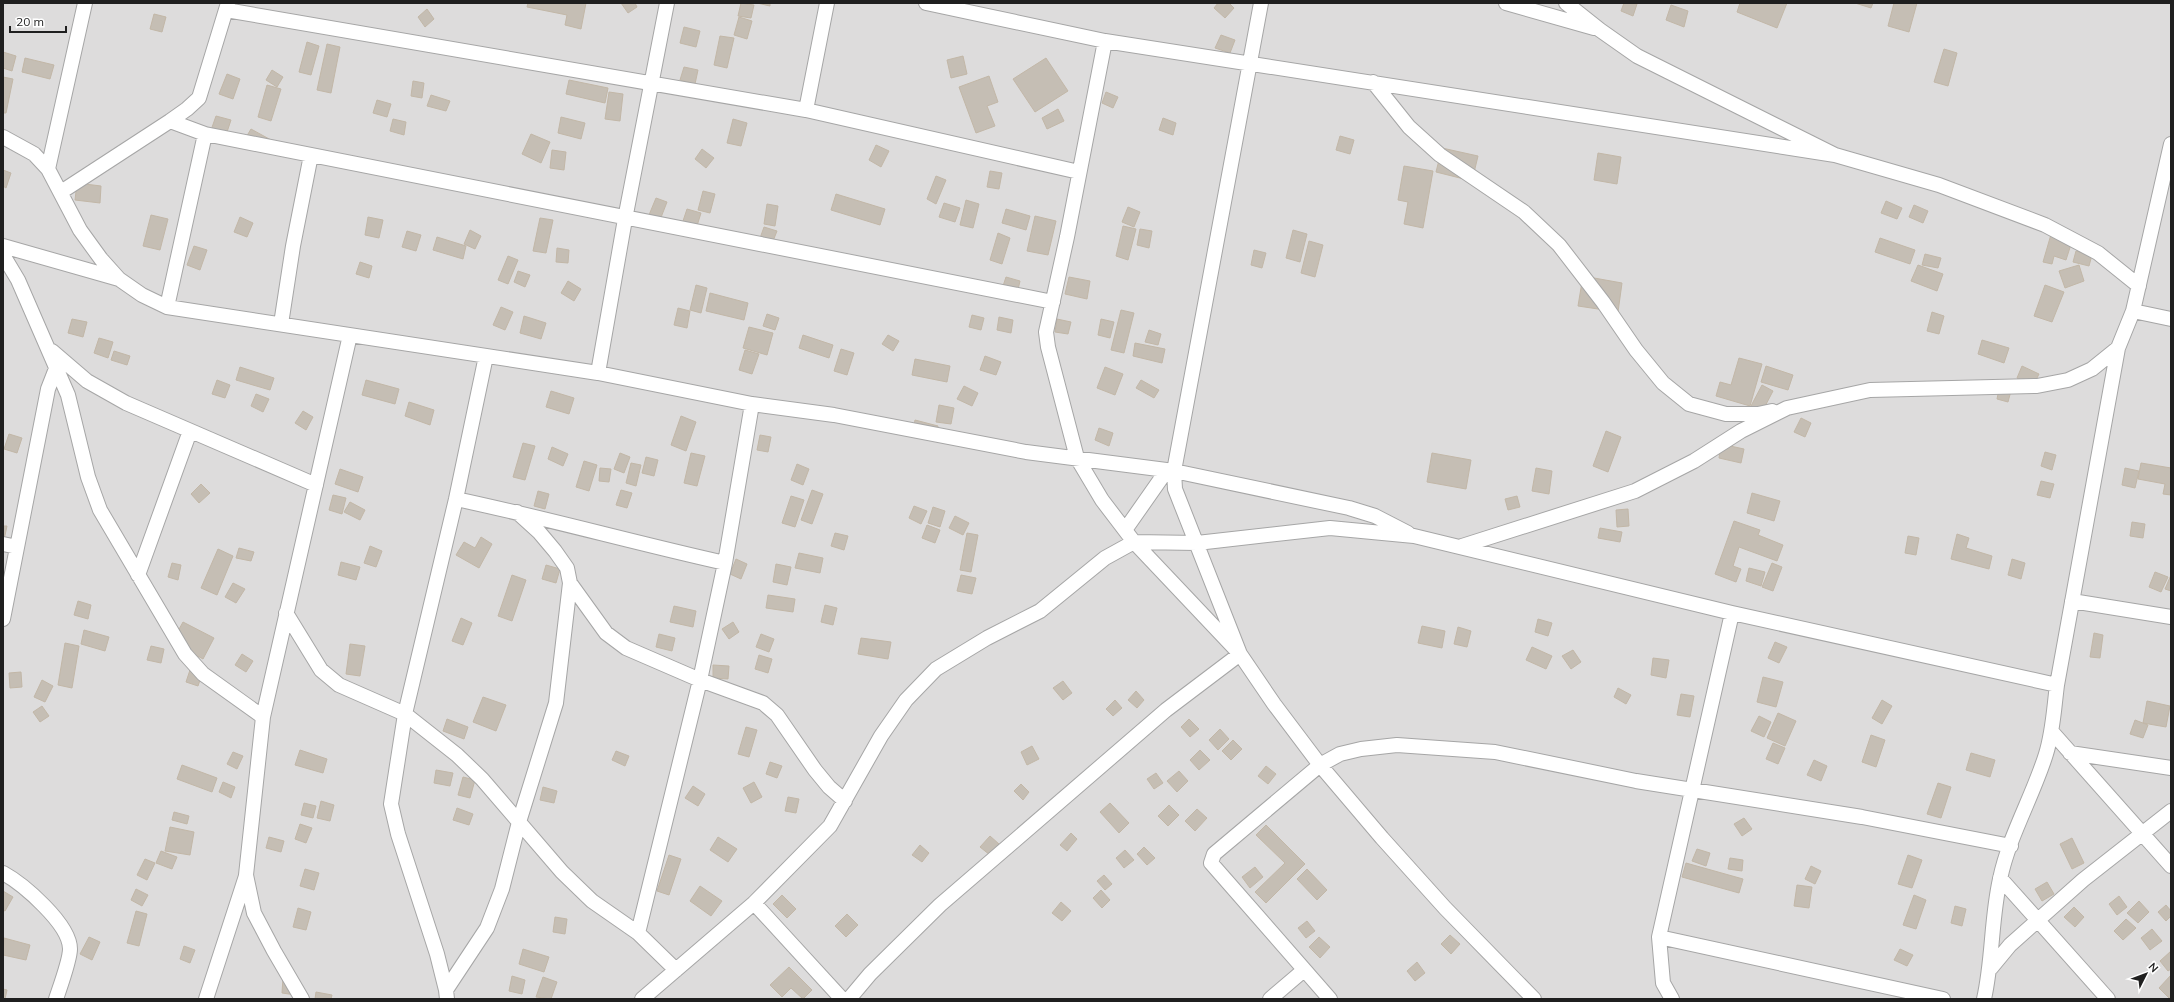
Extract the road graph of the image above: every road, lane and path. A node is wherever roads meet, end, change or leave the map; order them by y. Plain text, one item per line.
1 (85, 3) edge
2 (667, 3) edge
3 (827, 3) edge
4 (926, 3) edge
5 (1261, 3) edge
6 (1506, 3) edge
7 (1566, 3) edge
8 (228, 5) edge
9 (1600, 30) junction
10 (1105, 41) junction
11 (1250, 63) junction
12 (651, 82) junction
13 (1373, 82) junction
14 (806, 110) junction
15 (170, 121) junction
16 (204, 134) junction
17 (3, 137) edge
18 (2170, 152) edge
19 (312, 155) junction
20 (1835, 155) junction
21 (48, 169) junction
22 (1079, 172) junction
23 (61, 192) junction
24 (625, 219) junction
25 (3, 246) edge
26 (3, 255) edge
27 (119, 279) junction
28 (2139, 286) junction
29 (1053, 302) junction
30 (168, 307) junction
31 (2133, 311) junction
32 (2171, 319) edge
33 (281, 324) junction
34 (350, 335) junction
35 (2118, 348) junction
36 (50, 350) junction
37 (486, 356) junction
38 (57, 366) junction
39 (598, 373) junction
40 (752, 404) junction
41 (1787, 408) junction
42 (190, 431) junction
43 (1077, 458) junction
44 (1171, 470) junction
45 (316, 485) junction
46 (456, 499) junction
47 (517, 512) junction
48 (1125, 530) junction
49 (1414, 536) junction
50 (1134, 542) junction
51 (1197, 543) junction
52 (3, 544) edge
53 (1462, 546) junction
54 (17, 547) junction
55 (725, 563) junction
56 (138, 575) junction
57 (570, 583) junction
58 (2072, 601) junction
59 (286, 613) junction
60 (1732, 613) junction
61 (2171, 617) edge
62 (3, 619) edge
63 (1240, 654) junction
64 (700, 680) junction
65 (2056, 685) junction
66 (405, 714) junction
67 (262, 717) junction
68 (2052, 732) junction
69 (2070, 752) junction
70 (1320, 765) junction
71 (2171, 768) edge
72 (1694, 789) junction
73 (845, 801) junction
74 (2171, 811) edge
75 (519, 822) junction
76 (2141, 834) junction
77 (2011, 846) junction
78 (2171, 866) edge
79 (3, 872) edge
80 (246, 875) junction
81 (2000, 878) junction
82 (754, 903) junction
83 (2037, 920) junction
84 (638, 933) junction
85 (1659, 937) junction
86 (1991, 968) junction
87 (676, 970) junction
88 (1304, 970) junction
89 (447, 994) edge
90 (56, 999) edge
91 (206, 999) edge
92 (302, 999) edge
93 (642, 999) edge
94 (842, 999) edge
95 (849, 999) edge
96 (1270, 999) edge
97 (1330, 999) edge
98 (1534, 999) edge
99 (1672, 999) edge
100 (1943, 999) edge
101 (1984, 999) edge
102 (2108, 999) edge

1 - 21 street
2 - 12 street
3 - 14 street
4 - 10 street
5 - 11 street
6 - 9 street
7 - 9 street
8 - 12 street
8 - 15 street
9 - 20 street
10 - 11 street
10 - 22 street
11 - 13 street
11 - 44 street
12 - 14 street
12 - 24 street
13 - 20 street
13 - 41 street
14 - 22 street
15 - 16 street
15 - 23 street
16 - 19 street
16 - 30 street
17 - 21 street
18 - 28 street
19 - 24 street
19 - 33 street
20 - 28 street
21 - 23 street
22 - 29 street
23 - 27 street
24 - 29 street
24 - 39 street
25 - 27 street
26 - 36 street
27 - 30 street
28 - 31 street
29 - 43 street
30 - 33 street
31 - 32 street
31 - 35 street
33 - 34 street
34 - 37 street
34 - 45 street
35 - 41 street
35 - 58 street
36 - 38 street
36 - 42 street
37 - 39 street
37 - 46 street
38 - 54 street
38 - 56 street
39 - 40 street
40 - 43 street
40 - 55 street
41 - 53 street
42 - 45 street
42 - 56 street
43 - 44 street
43 - 48 street
44 - 48 street
44 - 49 street
44 - 51 street
45 - 59 street
46 - 47 street
46 - 66 street
47 - 55 street
47 - 57 street
48 - 50 street
49 - 51 street
49 - 53 street
50 - 51 street
50 - 63 street
50 - 73 street
51 - 63 street
52 - 54 street
53 - 60 street
54 - 62 street
55 - 64 street
56 - 67 street
57 - 64 street
57 - 75 street
58 - 61 street
58 - 65 street
59 - 66 street
59 - 67 street
60 - 65 street
60 - 72 street
63 - 70 street
63 - 95 street
64 - 73 street
64 - 84 street
65 - 68 street
66 - 75 street
66 - 89 street
67 - 80 street
68 - 69 street
68 - 77 street
69 - 71 street
69 - 76 street
70 - 72 street
70 - 88 street
70 - 98 street
72 - 77 street
72 - 85 street
73 - 82 street
74 - 76 street
75 - 84 street
75 - 89 street
76 - 78 street
76 - 83 street
77 - 81 street
79 - 90 street
80 - 91 street
80 - 92 street
81 - 83 street
81 - 86 street
82 - 87 street
82 - 94 street
83 - 86 street
83 - 102 street
84 - 87 street
85 - 99 street
85 - 100 street
86 - 101 street
87 - 93 street
88 - 96 street
88 - 97 street

